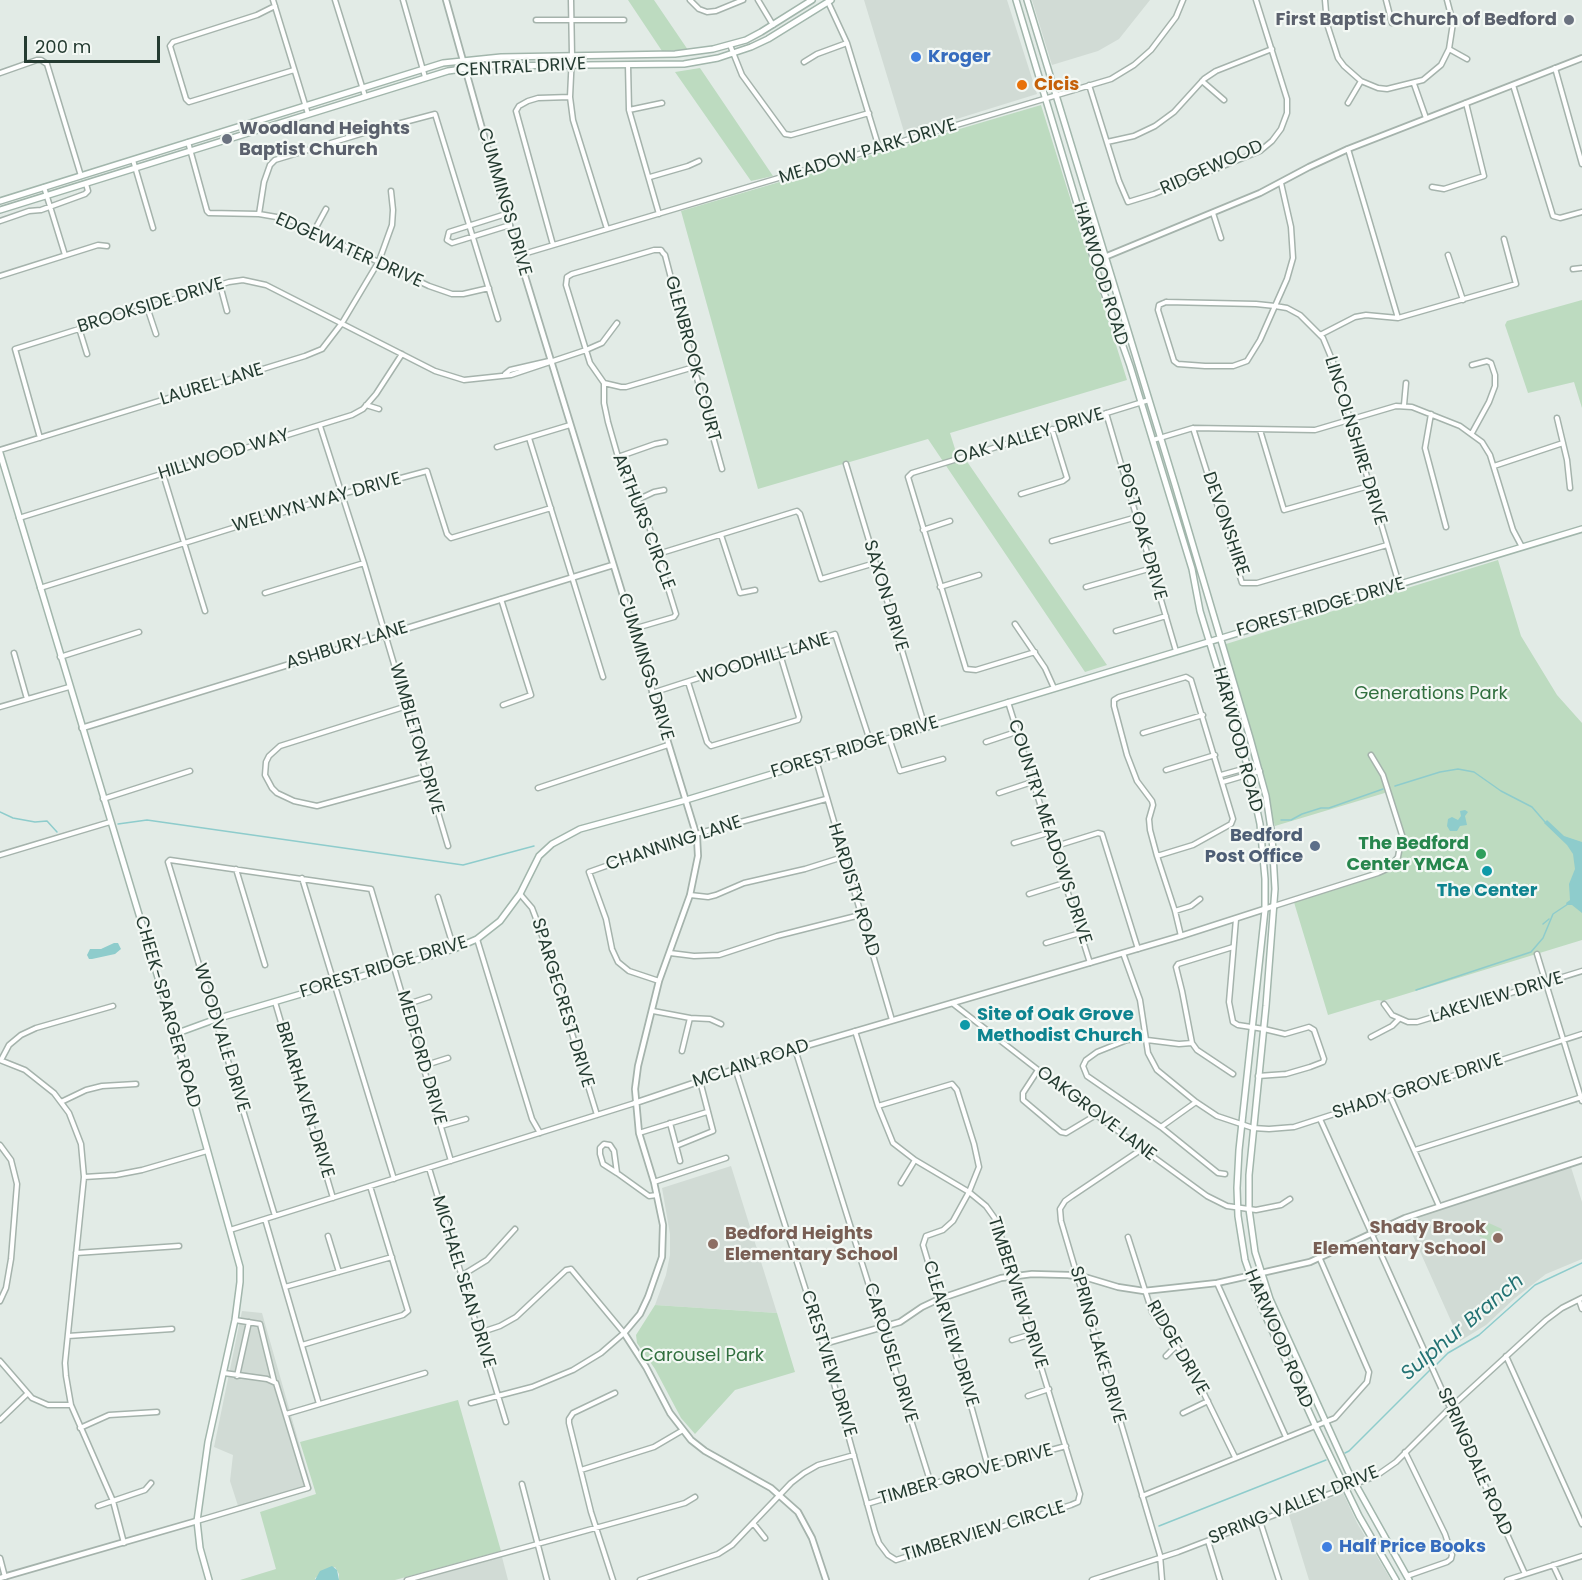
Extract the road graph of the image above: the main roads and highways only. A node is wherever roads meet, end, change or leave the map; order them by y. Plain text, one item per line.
1 (812, 0) edge
2 (1016, 0) edge
3 (1027, 0) edge
4 (829, 1) edge
5 (1033, 18) junction
6 (1022, 22) junction
7 (424, 74) junction
8 (0, 201) edge
9 (0, 210) edge
10 (0, 452) edge
11 (1582, 529) edge
12 (1220, 638) junction
13 (1209, 641) junction
14 (175, 1034) junction
15 (1408, 1578) edge
16 (209, 1580) edge
17 (1396, 1580) edge

1 - 7 main road, CENTRAL DRIVE
2 - 6 main road, HARWOOD ROAD
3 - 5 main road, HARWOOD ROAD
4 - 7 main road, CENTRAL DRIVE
5 - 6 main road
5 - 12 main road, HARWOOD ROAD
6 - 13 main road, HARWOOD ROAD
7 - 8 main road, CENTRAL DRIVE
7 - 9 main road, CENTRAL DRIVE
10 - 14 main road, CHEEK-SPARGER ROAD
11 - 12 main road, FOREST RIDGE DRIVE
12 - 13 main road, FOREST RIDGE DRIVE
12 - 15 main road, HARWOOD ROAD
13 - 14 main road, FOREST RIDGE DRIVE
13 - 17 main road, HARWOOD ROAD
14 - 16 main road, CHEEK-SPARGER ROAD

